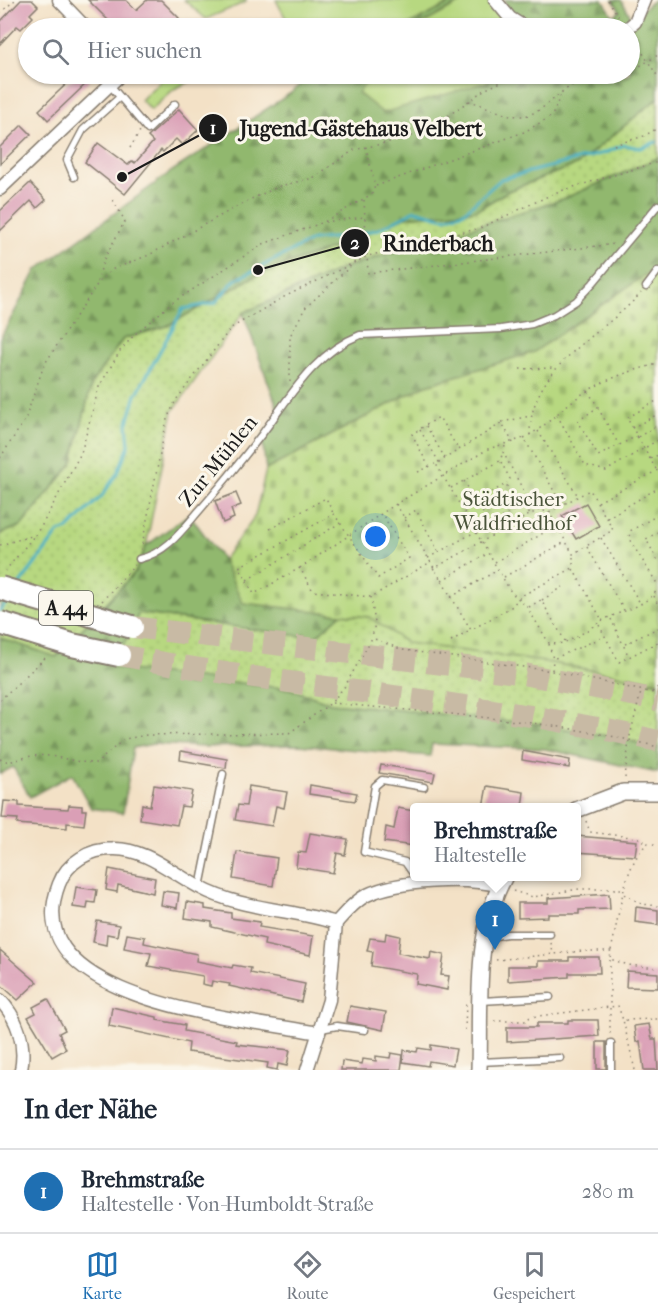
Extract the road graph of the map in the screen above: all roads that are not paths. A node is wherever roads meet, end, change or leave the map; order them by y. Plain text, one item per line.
1 (59, 0) edge
2 (495, 0) edge
3 (644, 0) edge
4 (76, 18) edge
5 (510, 18) edge
6 (637, 18) edge
7 (110, 85) joint
8 (120, 97) junction
9 (175, 104) dead end
10 (74, 177) dead end
11 (0, 189) edge
12 (658, 205) edge
13 (658, 271) edge
14 (646, 287) road end
15 (139, 559) road end
16 (0, 588) edge
17 (0, 622) edge
18 (132, 627) tunnel mouth
19 (119, 655) tunnel mouth
20 (223, 774) dead end
21 (424, 787) dead end
22 (658, 792) edge
23 (581, 814) edge
24 (410, 869) edge
25 (410, 880) edge
26 (465, 881) edge
27 (505, 884) edge
28 (200, 888) junction
29 (336, 922) junction
30 (550, 934) road end
31 (484, 938) junction
32 (550, 997) dead end
33 (0, 1000) edge
34 (473, 1002) junction
35 (365, 1030) dead end
36 (320, 1031) junction
37 (610, 1043) road end
38 (560, 1058) dead end
39 (479, 1066) edge
40 (21, 1070) edge
41 (307, 1070) edge
42 (611, 1070) edge

1 - 4 street
2 - 5 street
3 - 6 street
7 - 8 lane
7 - 11 street
8 - 9 lane
8 - 10 lane
12 - 15 lane, Zur Mühlen
13 - 14 lane
16 - 18 highway, A 44, bridge
17 - 19 highway, A 44, bridge
20 - 28 lane
21 - 24 lane
22 - 23 street
25 - 29 street
26 - 27 street
27 - 31 street
28 - 29 street
28 - 36 street
29 - 36 street
30 - 31 lane
31 - 34 street
32 - 34 lane
33 - 40 street
34 - 39 street
35 - 36 lane
36 - 41 street
37 - 42 lane
38 - 39 lane

